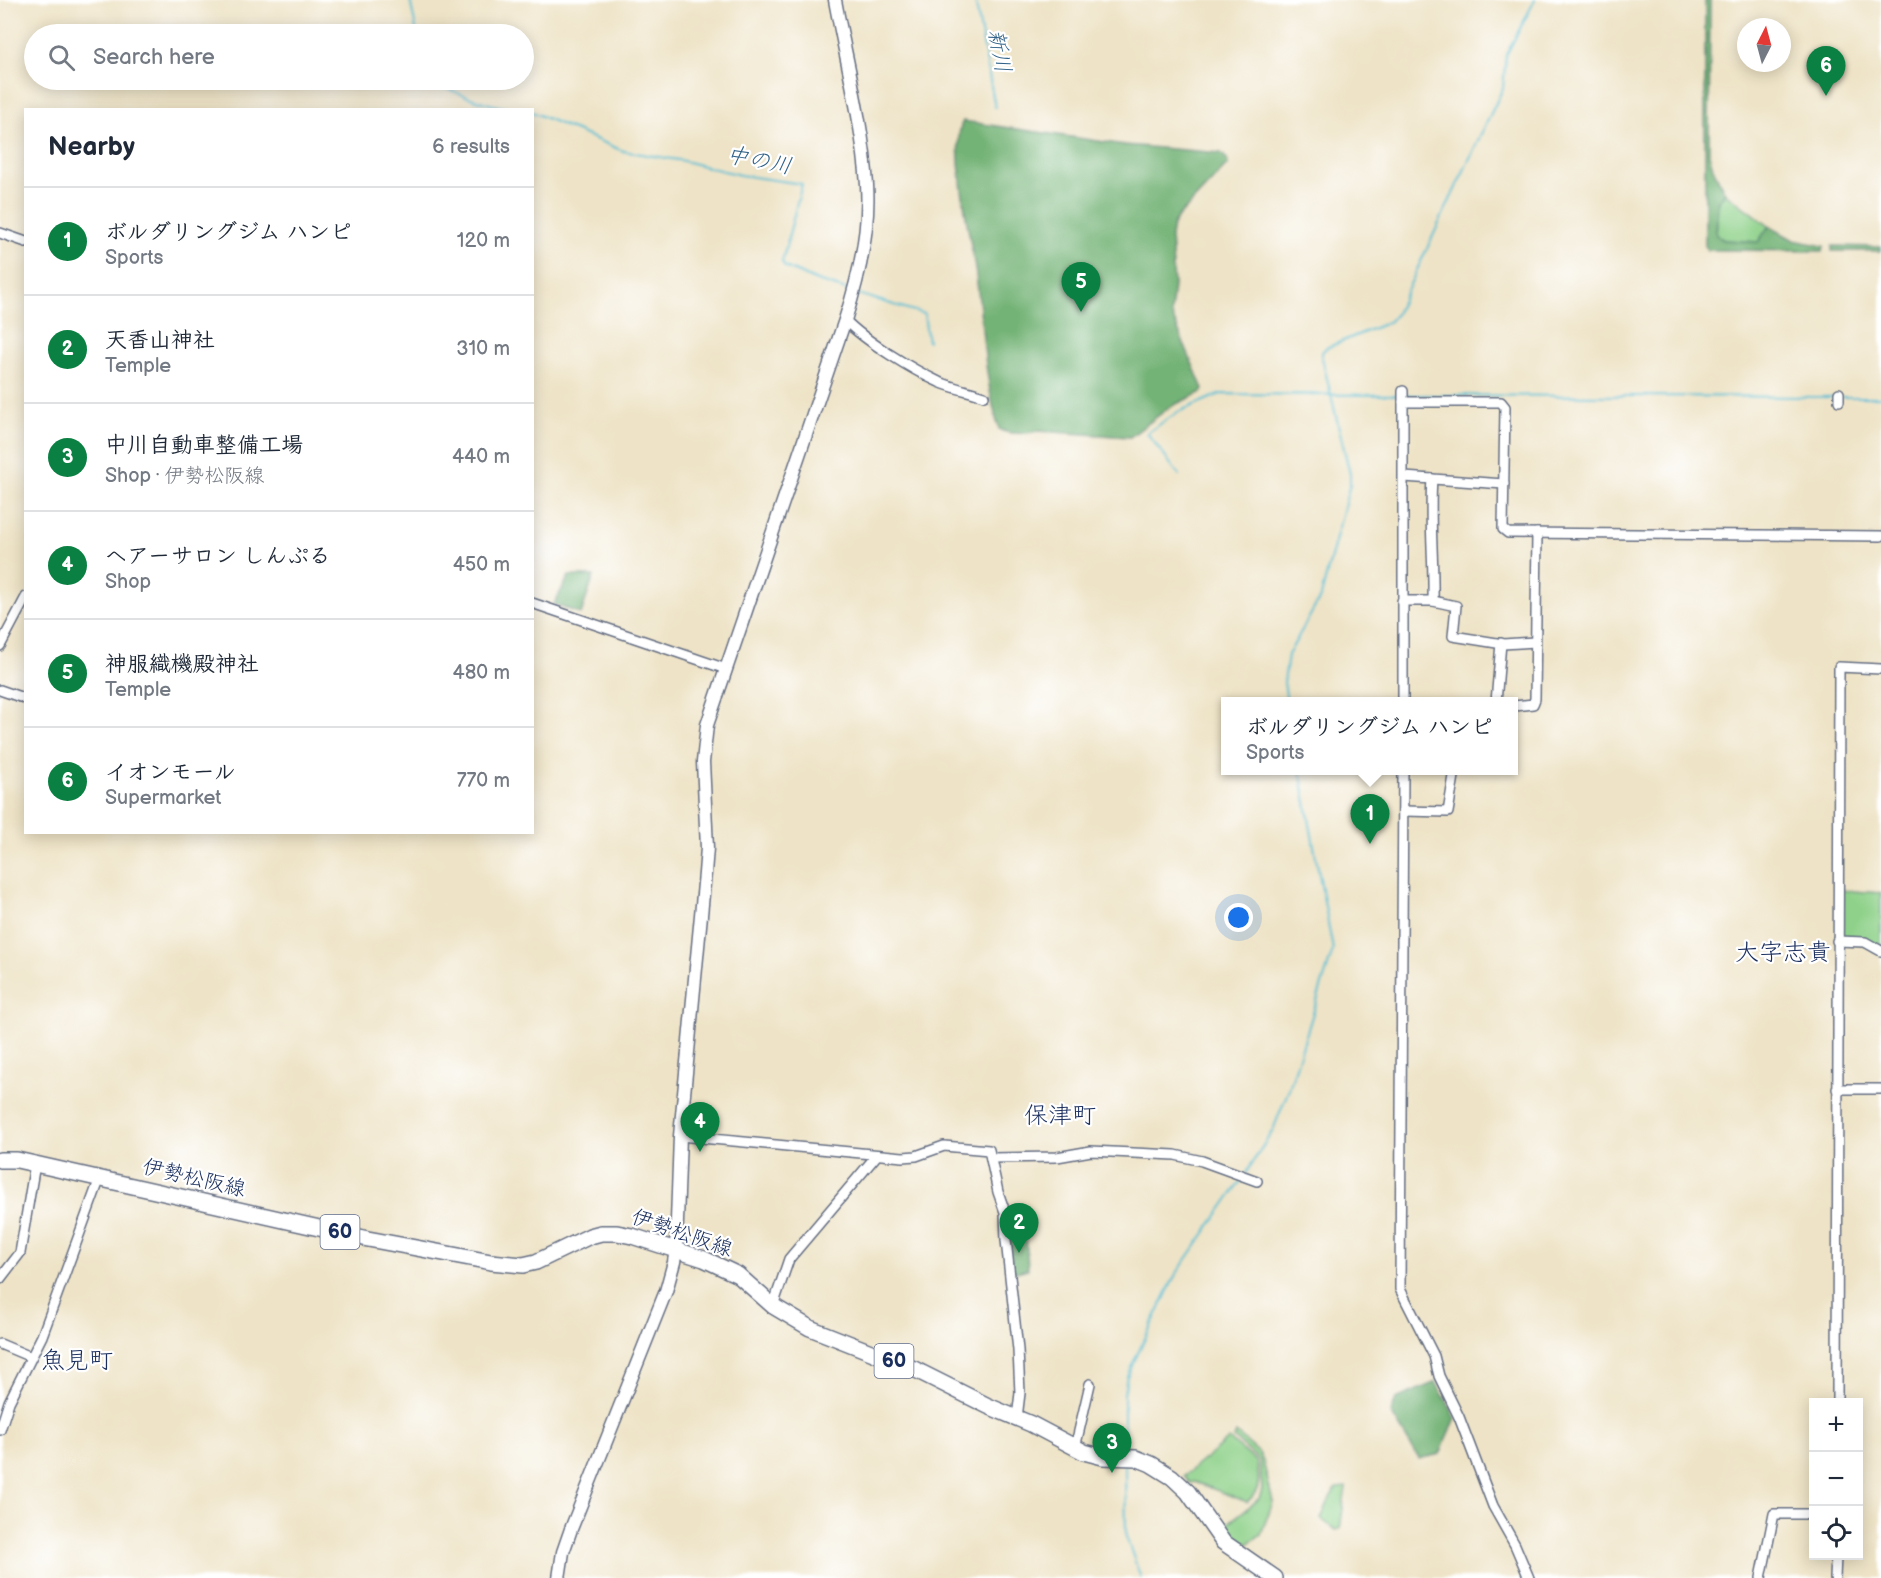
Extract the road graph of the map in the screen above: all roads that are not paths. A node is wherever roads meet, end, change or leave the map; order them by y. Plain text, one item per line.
1 (835, 0) edge
2 (0, 233) edge
3 (24, 241) edge
4 (846, 320) junction
5 (984, 396) dead end
6 (1404, 477) junction
7 (1432, 479) junction
8 (1504, 484) junction
9 (1537, 533) junction
10 (1881, 536) edge
11 (24, 600) edge
12 (1402, 601) junction
13 (1433, 602) junction
14 (534, 604) edge
15 (2, 639) edge
16 (1535, 642) junction
17 (1501, 644) junction
18 (726, 669) junction
19 (1881, 669) edge
20 (0, 690) edge
21 (1403, 697) edge
22 (1496, 697) edge
23 (24, 698) edge
24 (1518, 706) edge
25 (1403, 775) edge
26 (1454, 775) edge
27 (1403, 811) junction
28 (1837, 941) junction
29 (1881, 951) edge
30 (1837, 1089) junction
31 (1881, 1089) edge
32 (680, 1136) junction
33 (877, 1155) junction
34 (991, 1158) junction
35 (0, 1160) edge
36 (35, 1164) junction
37 (100, 1178) junction
38 (1248, 1178) dead end
39 (676, 1249) junction
40 (0, 1279) edge
41 (773, 1305) junction
42 (0, 1344) edge
43 (31, 1357) junction
44 (1090, 1384) dead end
45 (1837, 1398) edge
46 (1017, 1418) junction
47 (0, 1430) edge
48 (1075, 1448) junction
49 (1809, 1514) edge
50 (1836, 1560) edge
51 (559, 1578) edge
52 (1275, 1578) edge
53 (1528, 1578) edge
54 (1761, 1578) edge
55 (1835, 1578) edge

1 - 4 street
2 - 3 street
4 - 5 street
4 - 18 street
6 - 7 street
6 - 8 street
6 - 12 street
7 - 8 street
7 - 13 street
8 - 9 street
9 - 10 street
9 - 16 street
11 - 15 street
12 - 13 street
12 - 21 street
13 - 17 street
14 - 18 street
16 - 17 street
16 - 24 street
17 - 22 street
18 - 32 street
19 - 28 street
20 - 23 street
25 - 27 street
26 - 27 street
27 - 53 street
28 - 29 street
28 - 30 street
30 - 31 street
30 - 45 street
32 - 33 street
32 - 39 street
33 - 34 street
33 - 41 street
34 - 38 street
34 - 46 street
35 - 36 main road, 伊勢松阪線 / 60
36 - 37 main road, 伊勢松阪線 / 60
36 - 40 street
37 - 39 main road, 伊勢松阪線 / 60
37 - 43 street
39 - 41 main road, 伊勢松阪線 / 60
39 - 51 street
41 - 46 main road, 伊勢松阪線 / 60
42 - 43 street
43 - 47 street
44 - 48 street
46 - 48 main road, 伊勢松阪線 / 60
48 - 52 main road, 伊勢松阪線 / 60
49 - 54 street
50 - 55 street

